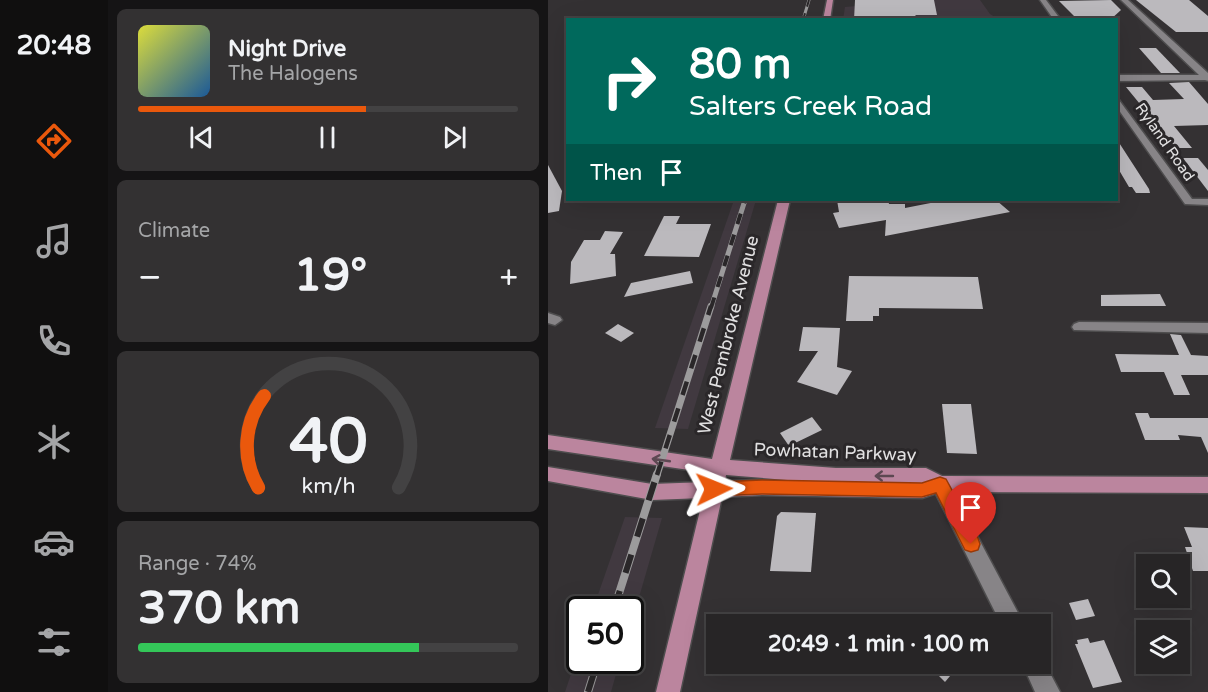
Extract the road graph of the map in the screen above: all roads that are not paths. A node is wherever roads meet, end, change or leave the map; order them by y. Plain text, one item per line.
1 (830, 0) edge
2 (1043, 0) edge
3 (1124, 0) edge
4 (826, 18) edge
5 (1056, 18) edge
6 (1118, 78) edge
7 (1208, 78) edge
8 (1118, 102) edge
9 (784, 201) edge
10 (1208, 202) edge
11 (1079, 327) dead end
12 (1208, 328) edge
13 (548, 442) edge
14 (719, 466) junction
15 (548, 474) edge
16 (940, 484) junction
17 (1208, 485) edge
18 (714, 489) junction
19 (1008, 614) edge
20 (1039, 674) edge
21 (668, 692) edge
22 (1048, 692) edge

1 - 4 main road
2 - 5 street
3 - 7 street
6 - 7 street
8 - 10 street, Ryland Road
9 - 14 main road, West Pembroke Avenue
11 - 12 street
14 -> 13 main road, Powhatan Parkway
16 -> 14 main road, Powhatan Parkway
14 - 18 main road, West Pembroke Avenue
15 - 18 main road, Powhatan Parkway
16 - 17 main road, Powhatan Parkway
16 - 18 main road, Powhatan Parkway
16 - 19 street
18 - 21 main road, West Pembroke Avenue
20 - 22 street

